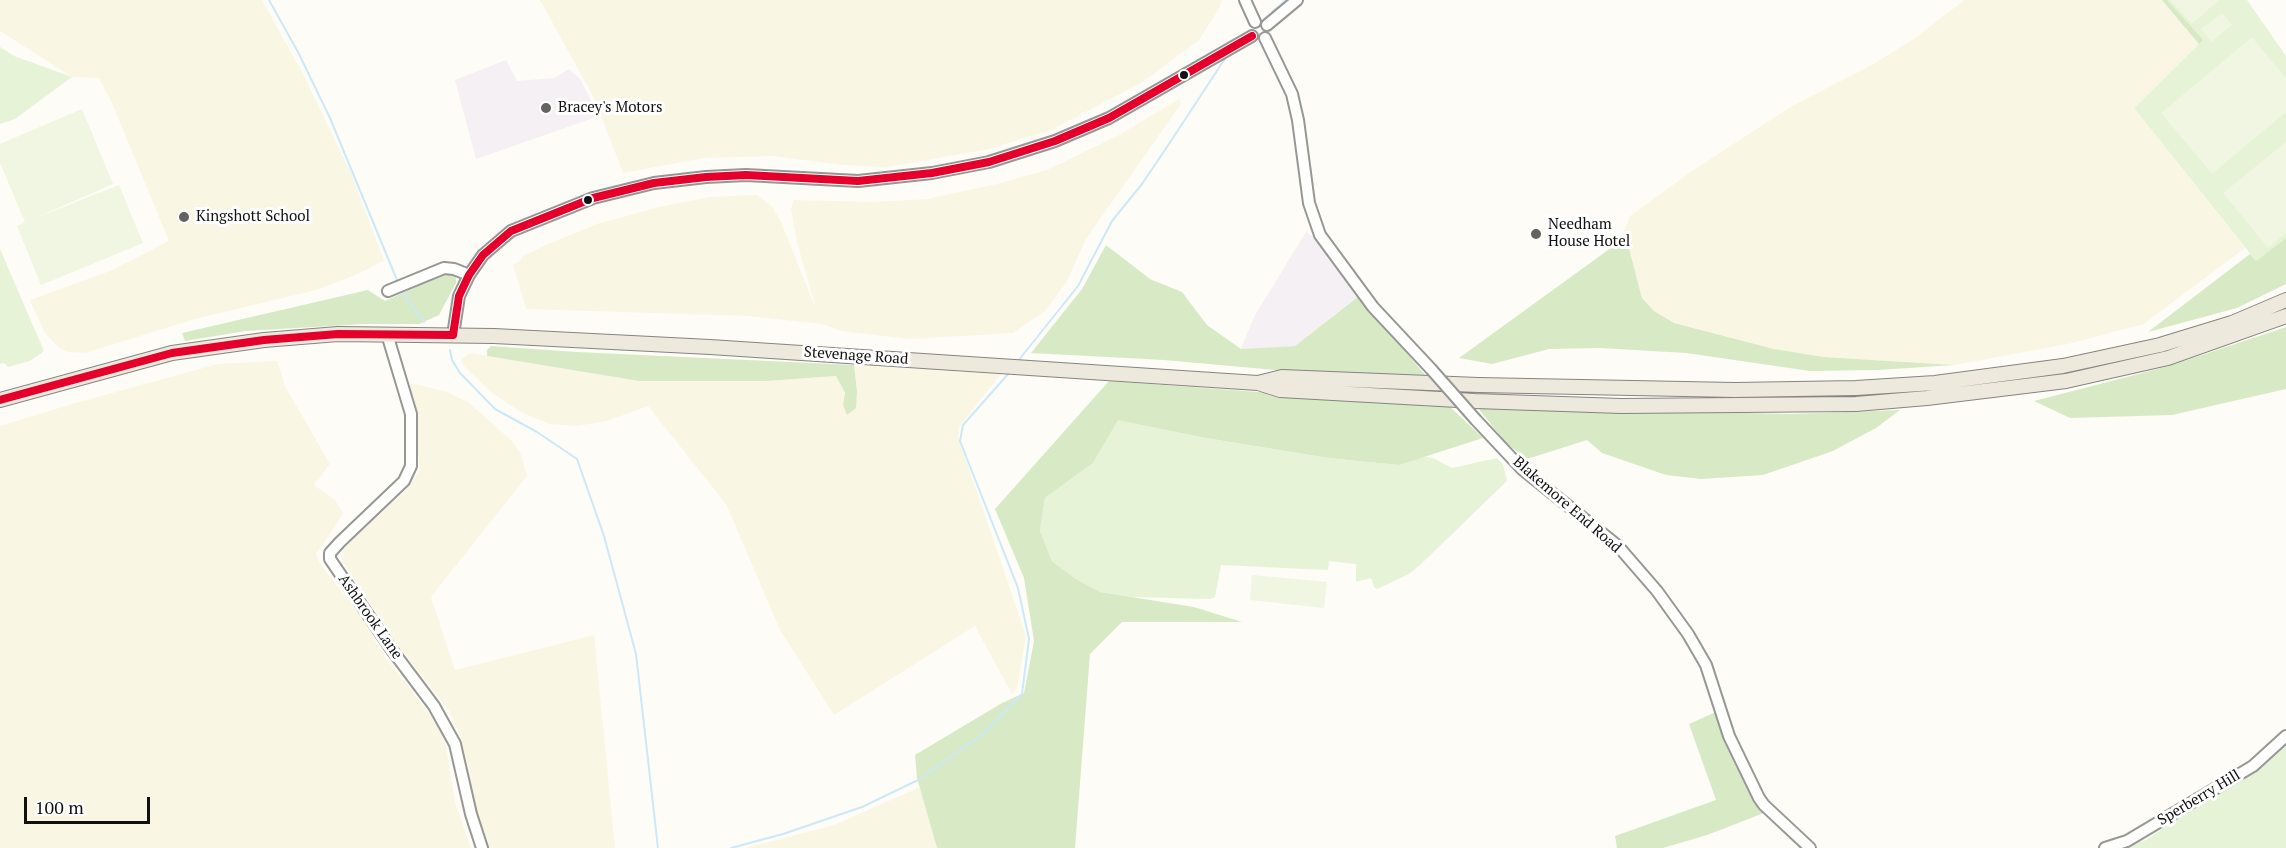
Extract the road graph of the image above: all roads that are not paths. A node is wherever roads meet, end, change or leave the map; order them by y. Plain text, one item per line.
1 (1245, 0) edge
2 (1297, 0) edge
3 (1255, 22) junction
4 (1267, 25) junction
5 (1252, 36) junction
6 (1265, 38) junction
7 (469, 275) junction
8 (388, 291) dead end
9 (2286, 300) edge
10 (2286, 316) edge
11 (387, 334) junction
12 (453, 336) junction
13 (1258, 382) junction
14 (0, 400) edge
15 (2286, 736) edge
16 (482, 848) edge
17 (1810, 848) edge
18 (2104, 848) edge

1 - 3 street
2 - 4 street
3 - 4 street
3 - 5 street
4 - 6 street
5 - 6 street
5 - 7 street
6 - 17 street, Blakemore End Road, bridge
7 - 8 street
7 - 12 street
9 - 13 main road
10 - 13 main road
11 - 12 main road, Stevenage Road
11 - 14 main road, Stevenage Road
11 - 16 street, Ashbrook Lane
12 - 13 main road, Stevenage Road
15 - 18 street, Sperberry Hill

